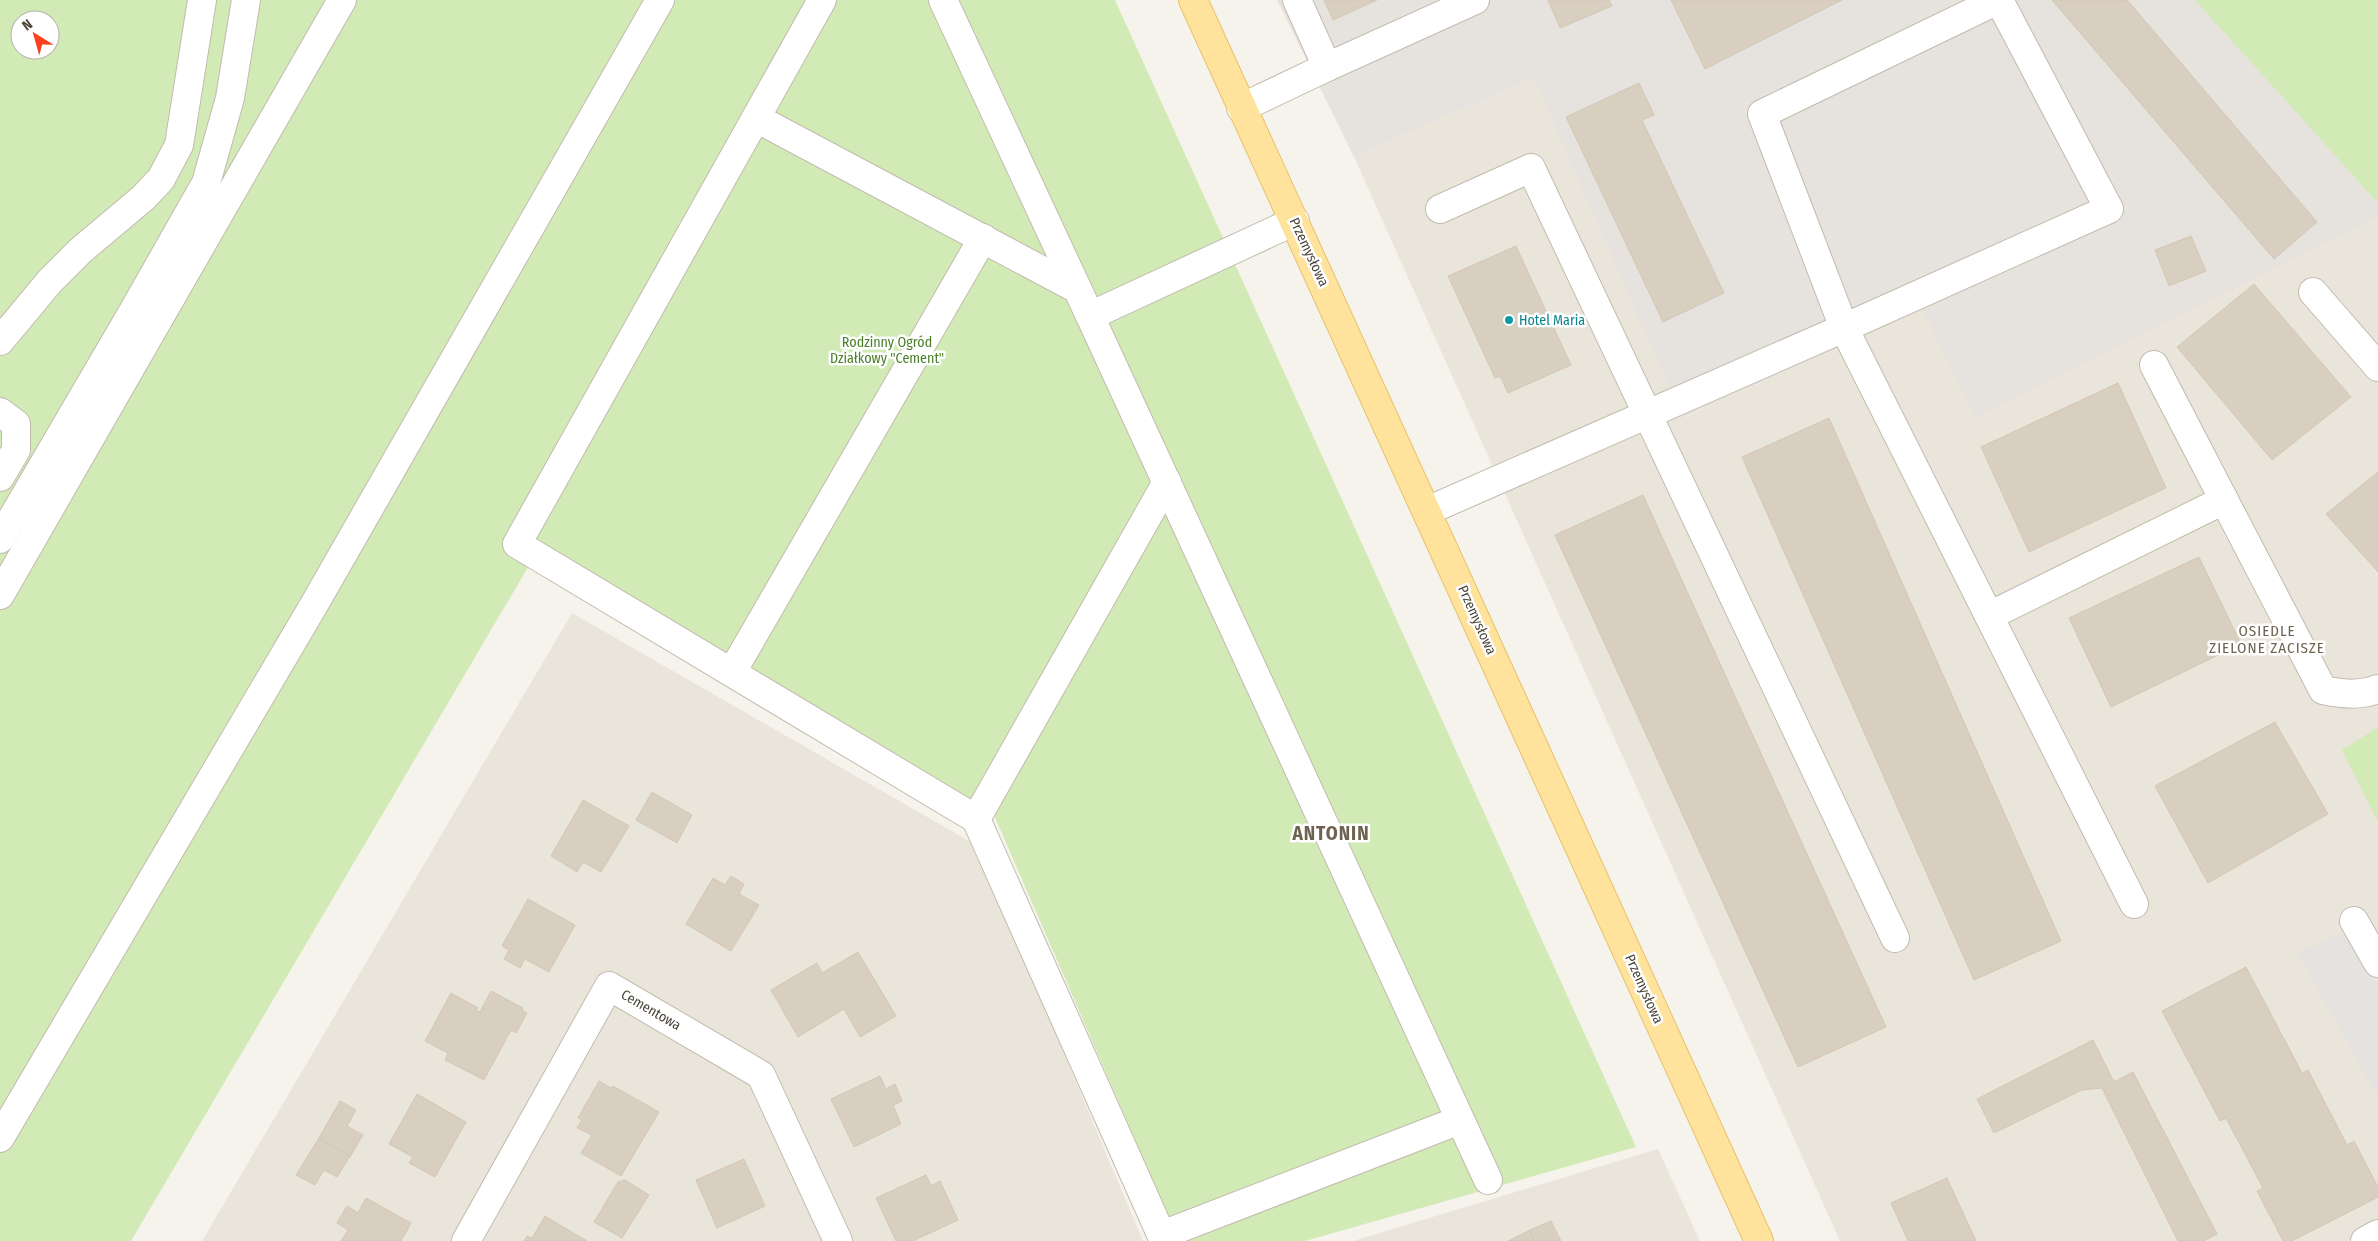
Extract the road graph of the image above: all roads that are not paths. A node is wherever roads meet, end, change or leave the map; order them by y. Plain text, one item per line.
1 (202, 0) edge
2 (246, 0) edge
3 (342, 0) edge
4 (660, 0) edge
5 (822, 0) edge
6 (943, 0) edge
7 (1193, 0) edge
8 (1297, 0) edge
9 (1475, 0) edge
10 (1999, 0) edge
11 (1328, 67) junction
12 (1242, 108) junction
13 (756, 118) junction
14 (1440, 210) dead end
15 (1295, 221) junction
16 (983, 238) junction
17 (1077, 289) junction
18 (2313, 292) dead end
19 (1090, 316) junction
20 (1844, 328) junction
21 (0, 341) edge
22 (2154, 365) dead end
23 (2378, 367) edge
24 (0, 412) edge
25 (1647, 415) junction
26 (0, 477) edge
27 (1167, 482) junction
28 (2224, 500) junction
29 (1427, 511) junction
30 (0, 539) edge
31 (0, 595) edge
32 (1989, 616) junction
33 (732, 672) junction
34 (2378, 689) edge
35 (976, 818) junction
36 (2134, 904) dead end
37 (2354, 922) dead end
38 (1894, 938) dead end
39 (2378, 963) edge
40 (1460, 1120) junction
41 (0, 1138) edge
42 (1488, 1180) dead end
43 (2378, 1234) edge
44 (1163, 1238) edge
45 (466, 1241) edge
46 (838, 1241) edge
47 (1759, 1241) edge
48 (2365, 1241) edge

1 - 21 street
2 - 30 street
3 - 31 street
4 - 41 street
5 - 13 street
6 - 17 street
7 - 12 main road, Przemysłowa
8 - 11 street
9 - 11 street
10 - 20 street
10 - 20 street
11 - 12 street
12 - 15 main road, Przemysłowa
13 - 16 street
13 - 33 street
14 - 25 street
15 - 19 street
15 - 29 main road, Przemysłowa
16 - 17 street
16 - 33 street
17 - 19 street
18 - 23 street
19 - 27 street
20 - 25 street
20 - 32 street
22 - 28 street
24 - 26 street
25 - 29 street
25 - 38 street
27 - 35 street
27 - 40 street
28 - 32 street
28 - 34 street
29 - 47 main road, Przemysłowa
32 - 36 street
33 - 35 street
35 - 44 street
37 - 39 street
40 - 42 street
40 - 44 street
43 - 48 street
45 - 46 street, Cementowa

